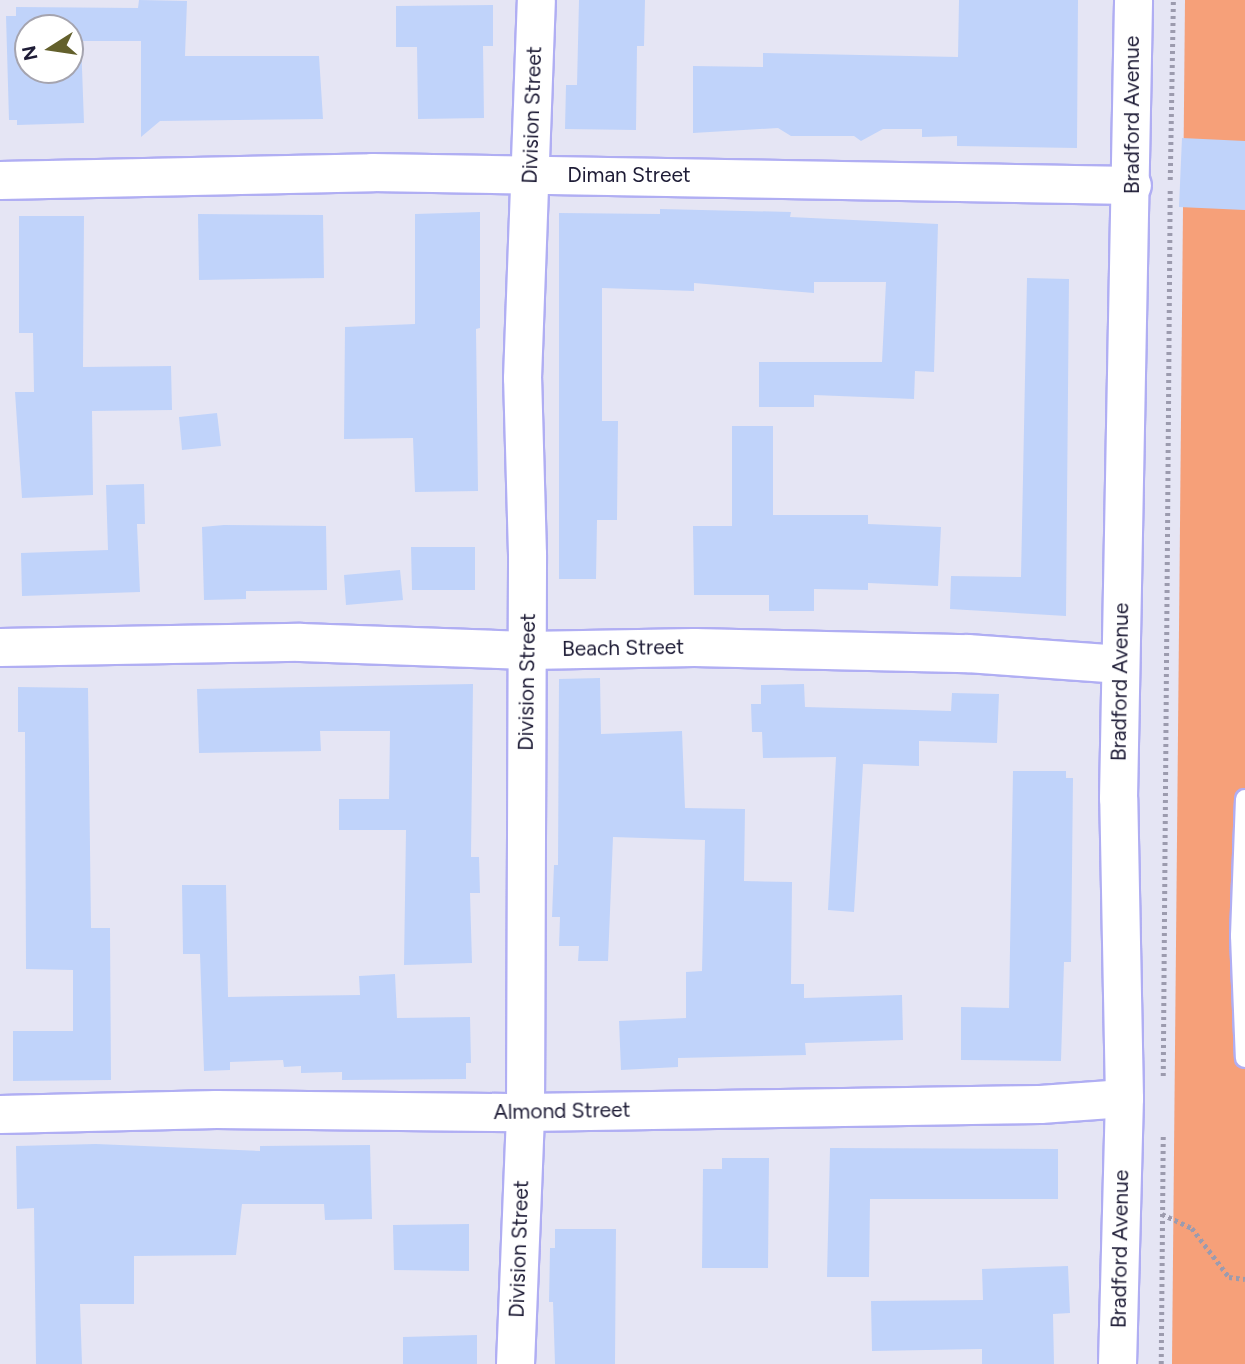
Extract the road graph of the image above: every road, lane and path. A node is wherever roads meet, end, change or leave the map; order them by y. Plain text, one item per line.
1 (536, 0) edge
2 (1133, 0) edge
3 (1173, 0) edge
4 (530, 175) junction
5 (0, 180) edge
6 (1132, 185) junction
7 (0, 647) edge
8 (527, 650) junction
9 (1120, 664) junction
10 (1245, 799) edge
11 (1245, 1058) edge
12 (1163, 1088) dead end
13 (1124, 1098) junction
14 (525, 1112) junction
15 (0, 1114) edge
16 (1163, 1130) dead end
17 (1162, 1214) junction
18 (1245, 1279) edge
19 (515, 1364) edge
20 (1117, 1364) edge
21 (1161, 1364) edge

1 - 4 street, Division Street
2 - 6 street, Bradford Avenue
3 - 12 path
4 - 5 street, Diman Street
4 - 6 street, Diman Street
4 - 8 street, Division Street
6 - 9 street, Bradford Avenue
7 - 8 street, Beach Street
8 - 9 street, Beach Street
8 - 14 street, Division Street
9 - 13 street, Bradford Avenue
10 - 11 lane
13 - 14 street, Almond Street
13 - 20 street, Bradford Avenue
14 - 15 street, Almond Street
14 - 19 street, Division Street
16 - 17 path
17 - 18 path
17 - 21 path

